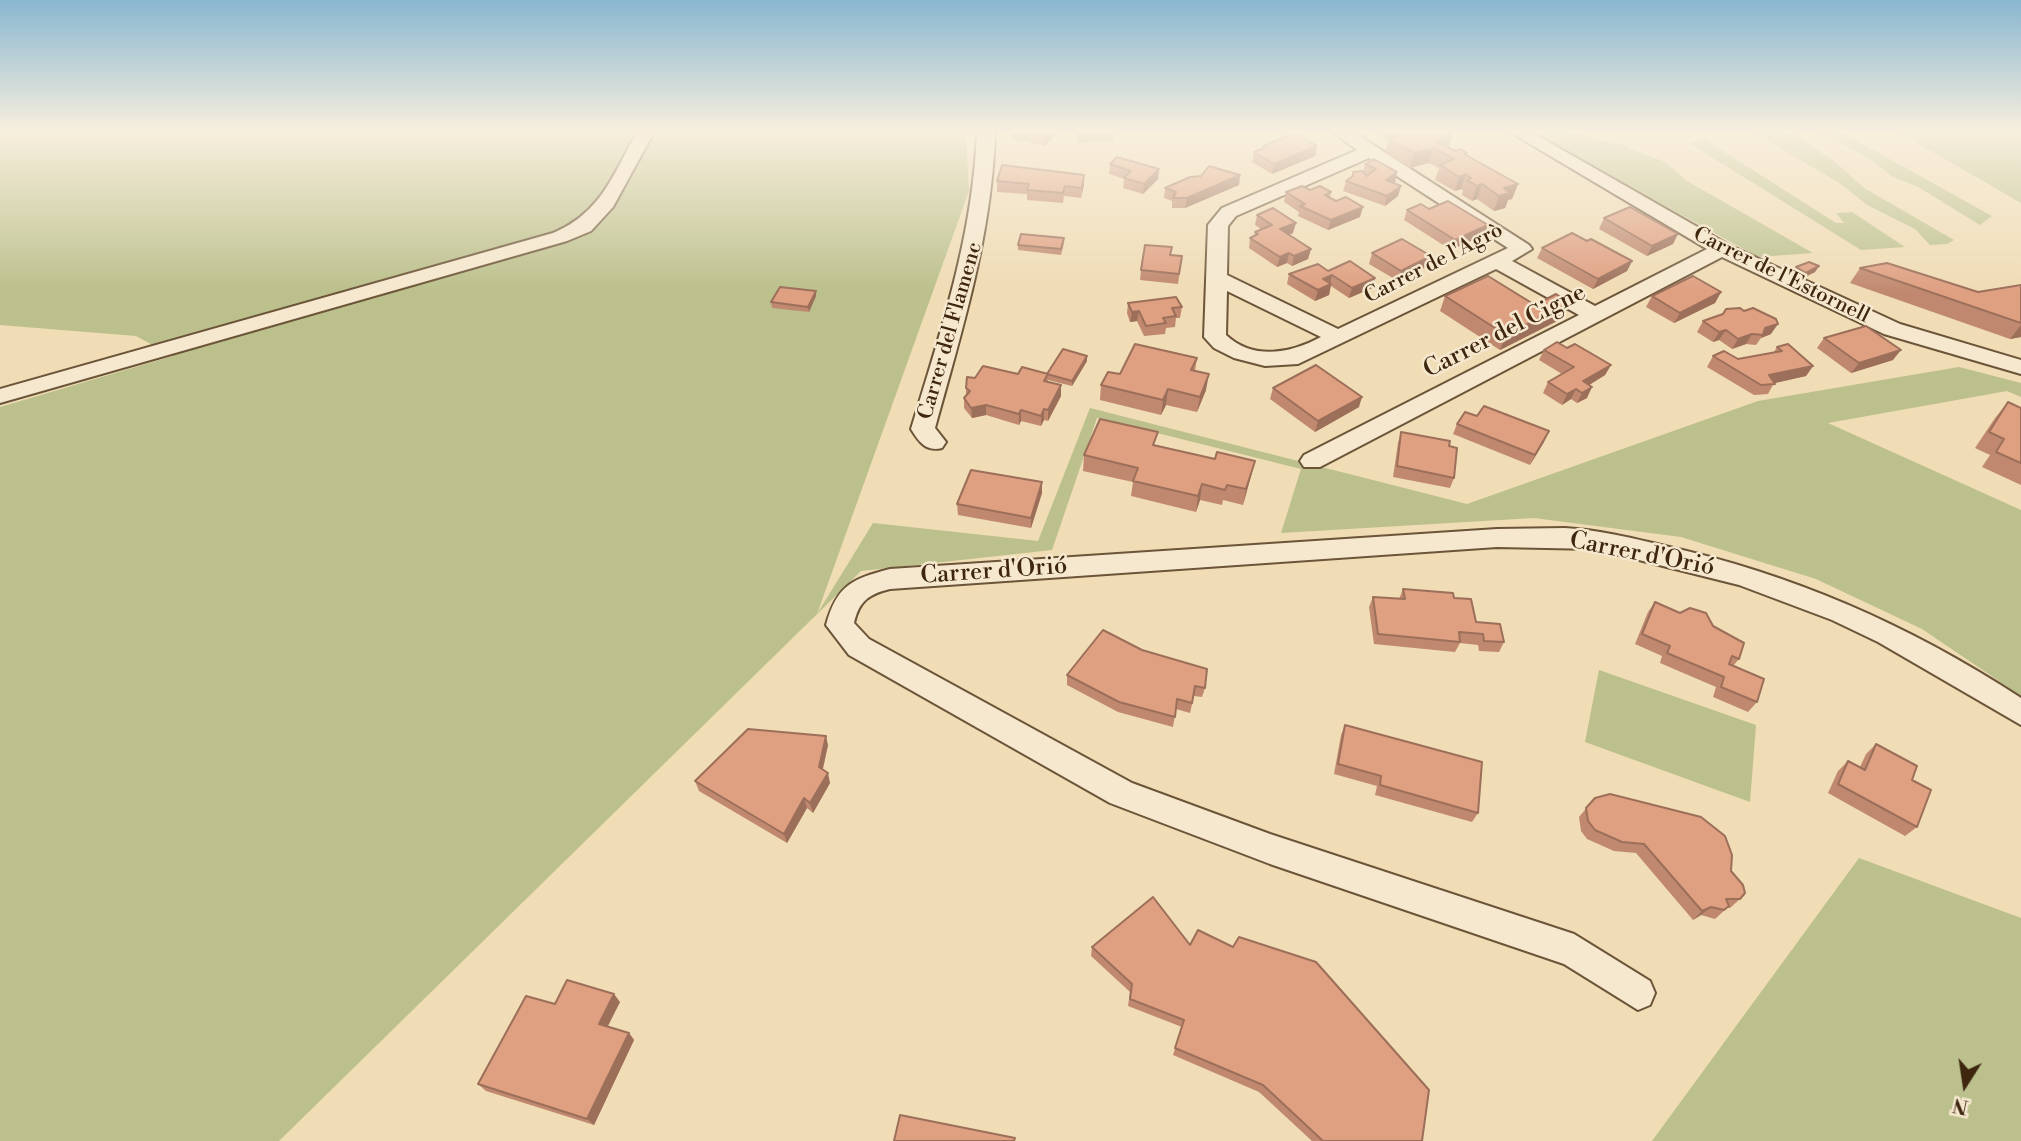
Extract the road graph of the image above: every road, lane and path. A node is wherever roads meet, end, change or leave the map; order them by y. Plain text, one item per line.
1 (616, 185) edge
2 (985, 185) edge
3 (1294, 185) edge
4 (1423, 185) edge
5 (1611, 185) edge
6 (1722, 249) junction
7 (1497, 261) junction
8 (1217, 278) junction
9 (1595, 314) junction
10 (1338, 337) junction
11 (2021, 366) edge
12 (0, 396) edge
13 (933, 442) dead end
14 (1312, 461) dead end
15 (2021, 713) edge
16 (1638, 993) dead end

1 - 12 street
2 - 13 street, Carrer del Flamenc
3 - 8 street
4 - 7 street, Carrer de l'Agrò
5 - 6 street, Carrer de l'Estornell
6 - 9 street, Carrer del Cigne
6 - 11 street, Carrer de l'Estornell
7 - 9 street
7 - 10 street, Carrer de l'Agrò
8 - 10 street
8 - 10 street
9 - 14 street, Carrer del Cigne
15 - 16 street, Carrer d'Orió

